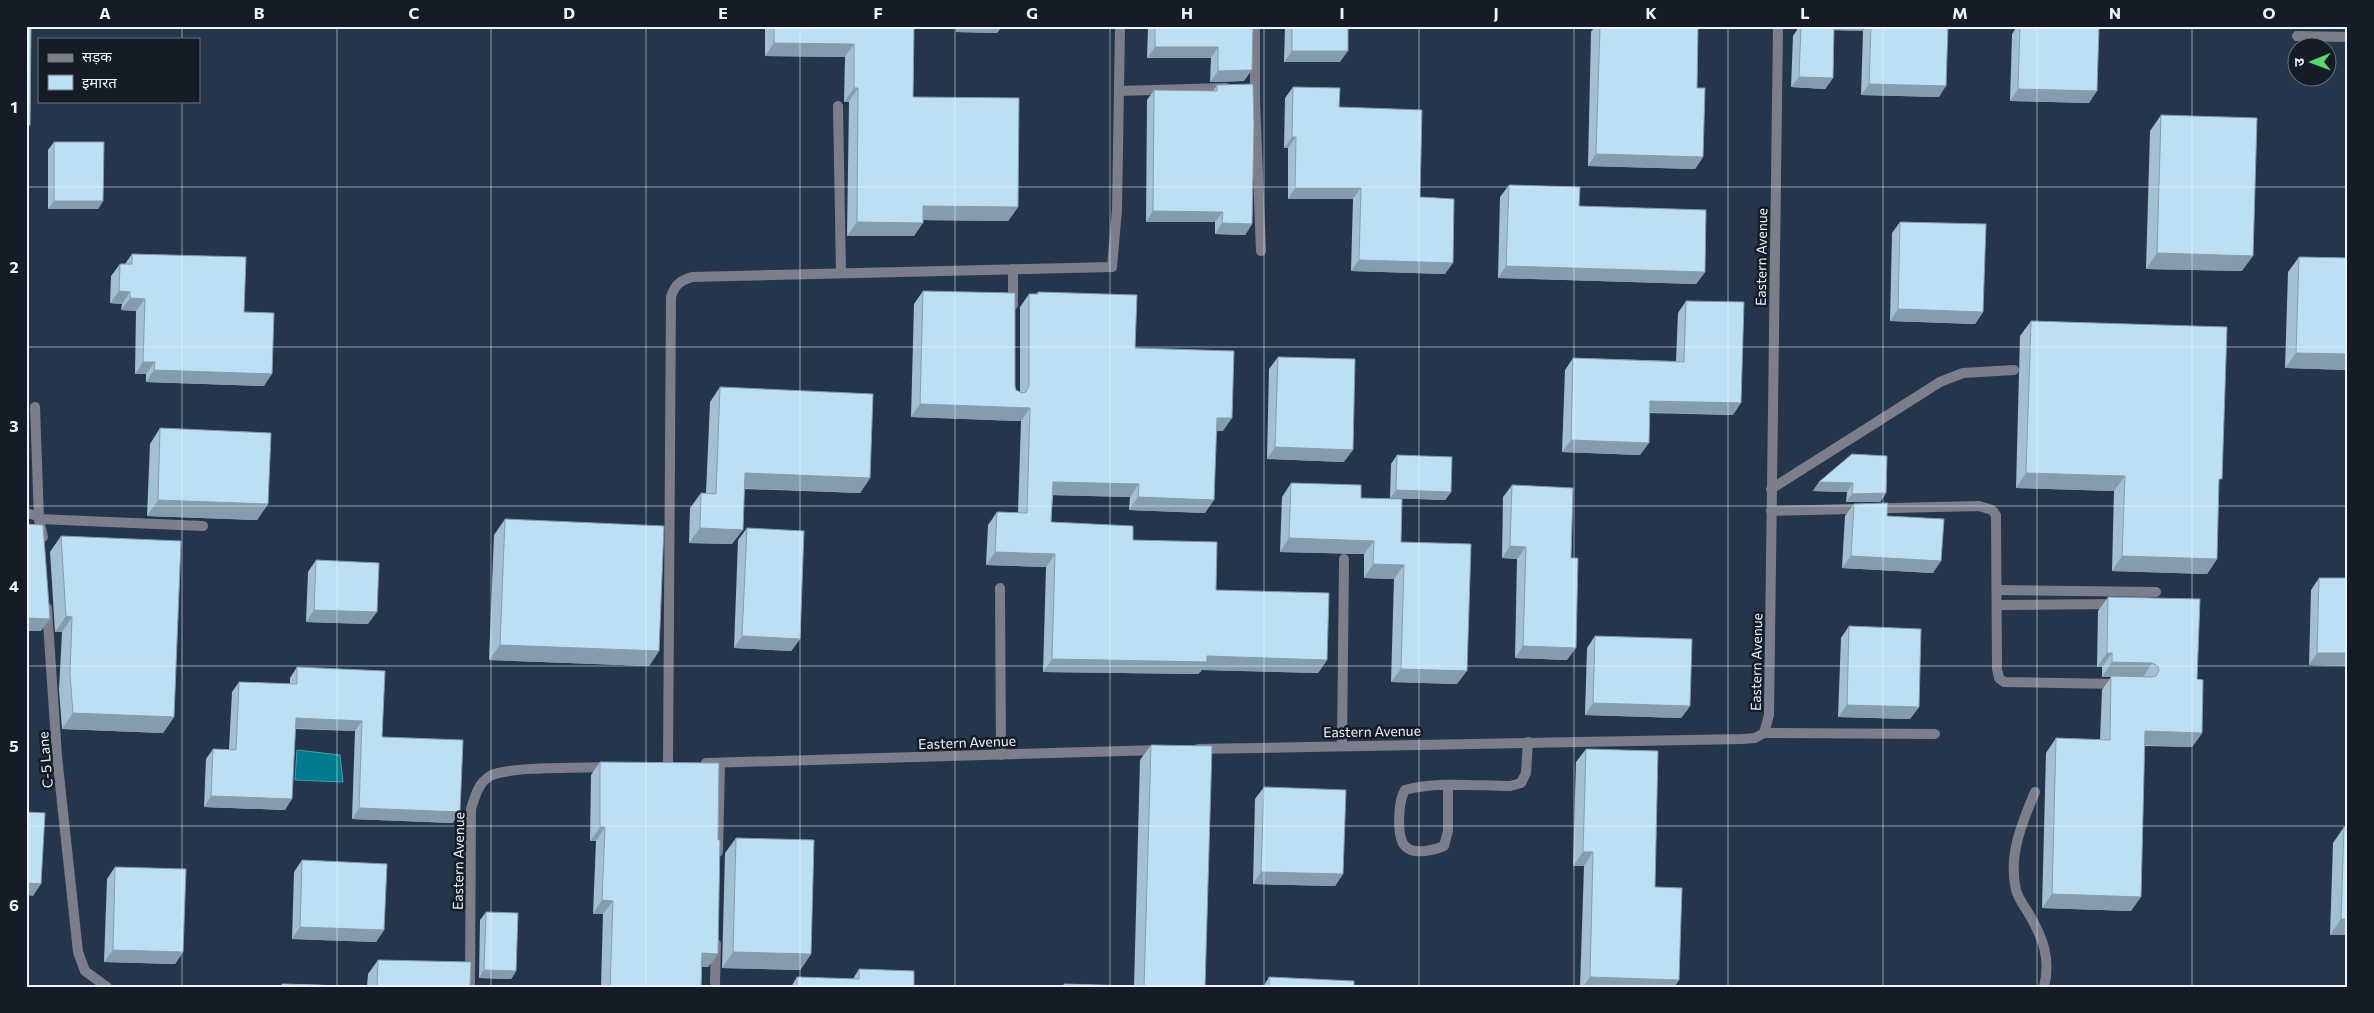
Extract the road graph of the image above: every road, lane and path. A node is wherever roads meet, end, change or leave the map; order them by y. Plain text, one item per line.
1 (1120, 26) edge
2 (1255, 26) edge
3 (1778, 26) edge
4 (2297, 36) dead end
5 (2348, 37) edge
6 (1245, 88) junction
7 (1119, 91) junction
8 (838, 106) dead end
9 (1261, 251) dead end
10 (1013, 269) junction
11 (841, 273) junction
12 (1013, 316) edge
13 (2014, 370) dead end
14 (35, 407) dead end
15 (1771, 489) junction
16 (1771, 511) junction
17 (26, 513) edge
18 (39, 519) junction
19 (203, 526) dead end
20 (43, 544) edge
21 (1344, 559) edge
22 (1000, 588) dead end
23 (1998, 590) junction
24 (2156, 592) dead end
25 (47, 602) edge
26 (2129, 604) edge
27 (1997, 605) junction
28 (2132, 684) edge
29 (1764, 733) junction
30 (1935, 734) dead end
31 (1528, 742) junction
32 (1342, 745) junction
33 (1167, 750) edge
34 (1186, 750) edge
35 (1001, 755) junction
36 (720, 763) junction
37 (694, 764) edge
38 (668, 765) edge
39 (618, 767) edge
40 (1448, 786) junction
41 (2035, 792) dead end
42 (718, 863) edge
43 (716, 933) edge
44 (715, 983) dead end
45 (107, 987) edge
46 (470, 987) edge
47 (2044, 987) edge

1 - 7 street
2 - 6 street
3 - 15 street, Eastern Avenue
4 - 5 street
6 - 7 street
6 - 9 street
7 - 10 street
8 - 11 street
10 - 11 street
10 - 12 street
11 - 38 street
13 - 15 street
14 - 18 street
15 - 16 street, Eastern Avenue
16 - 23 street
16 - 29 street, Eastern Avenue
17 - 18 street
18 - 19 street
18 - 20 street
21 - 32 street
22 - 35 street
23 - 24 street
23 - 27 street
25 - 45 street, C-5 Lane
26 - 27 street
27 - 28 street
29 - 30 street
29 - 31 street, Eastern Avenue
31 - 32 street, Eastern Avenue
31 - 40 street
32 - 34 street, Eastern Avenue
33 - 35 street, Eastern Avenue
35 - 36 street, Eastern Avenue
36 - 37 street, Eastern Avenue
36 - 42 street
39 - 46 street, Eastern Avenue
40 - 40 street
41 - 47 street
43 - 44 street

